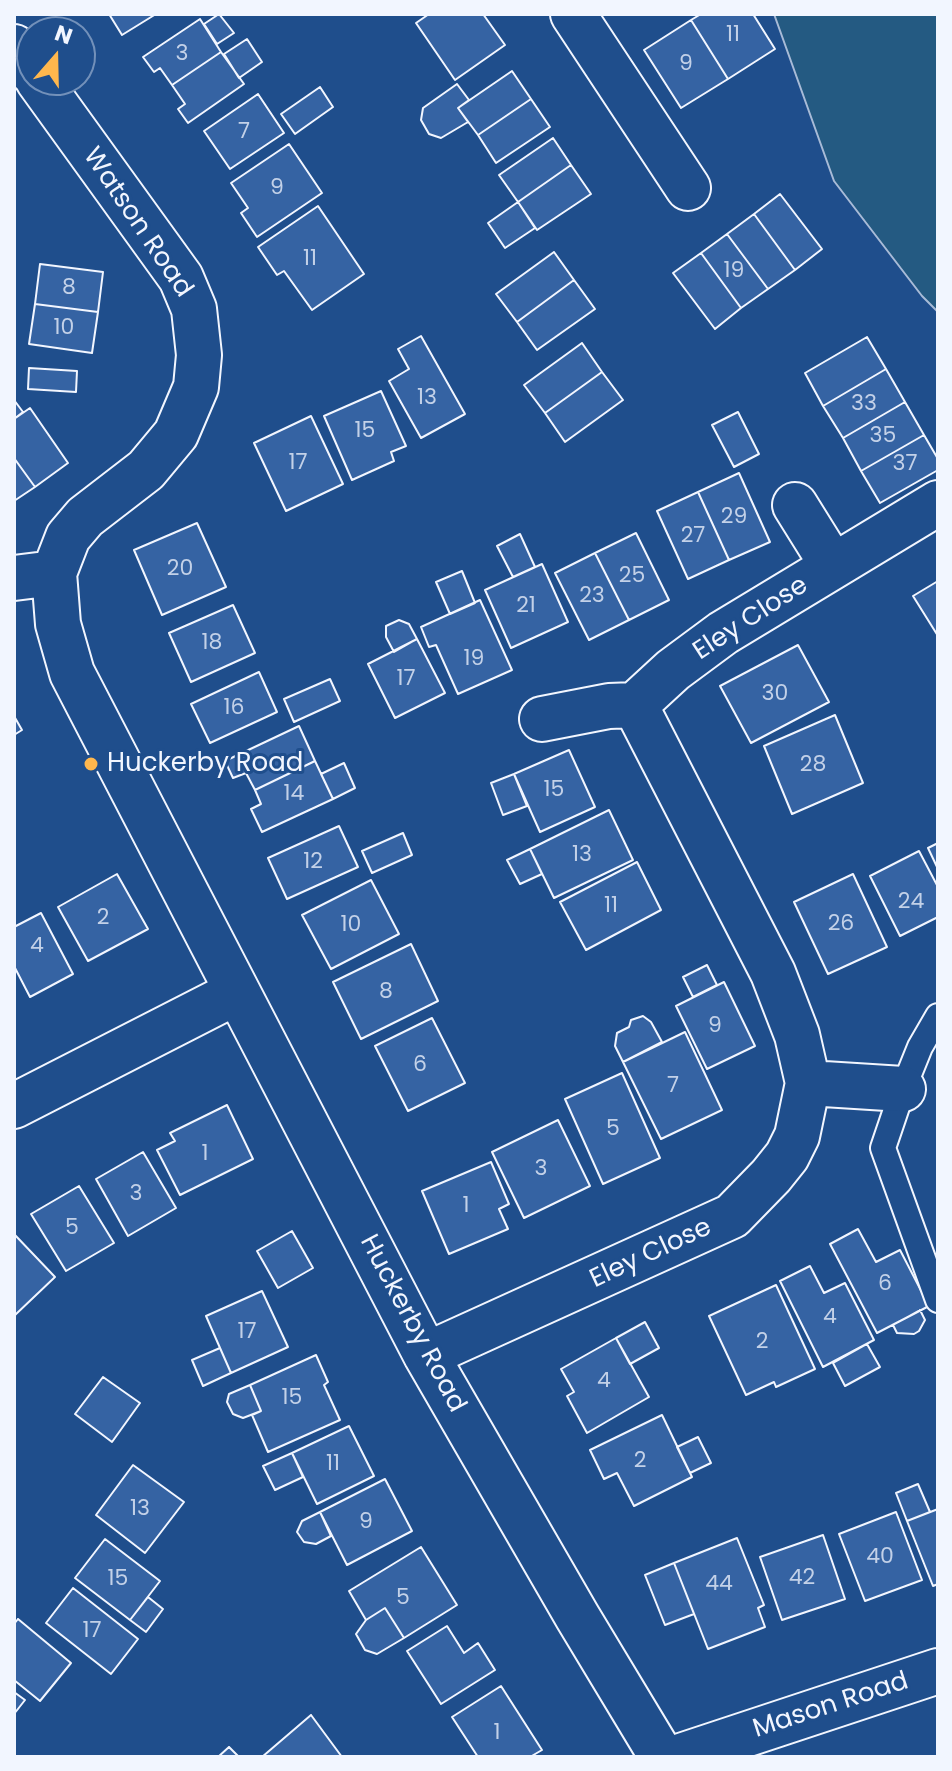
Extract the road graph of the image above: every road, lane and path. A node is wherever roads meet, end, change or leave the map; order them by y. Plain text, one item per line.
1 (573, 14) edge
2 (50, 96) edge
3 (688, 188) dead end
4 (938, 503) edge
5 (795, 505) dead end
6 (833, 566) junction
7 (34, 576) edge
8 (635, 705) junction
9 (542, 719) dead end
10 (237, 992) junction
11 (938, 1016) edge
12 (808, 1083) junction
13 (903, 1089) junction
14 (14, 1106) edge
15 (938, 1300) edge
16 (426, 1355) junction
17 (938, 1671) edge
18 (662, 1757) edge
19 (678, 1757) edge

1 - 3 street
2 - 7 street, Watson Road
4 - 6 street, Eley Close
5 - 6 street, Eley Close
6 - 8 street, Eley Close
7 - 10 street, Huckerby Road
8 - 9 street
8 - 12 street, Eley Close
10 - 14 street
10 - 16 street, Huckerby Road
11 - 13 lane
12 - 13 street
12 - 16 street, Eley Close
13 - 15 lane
16 - 18 street, Huckerby Road
17 - 19 street, Mason Road

